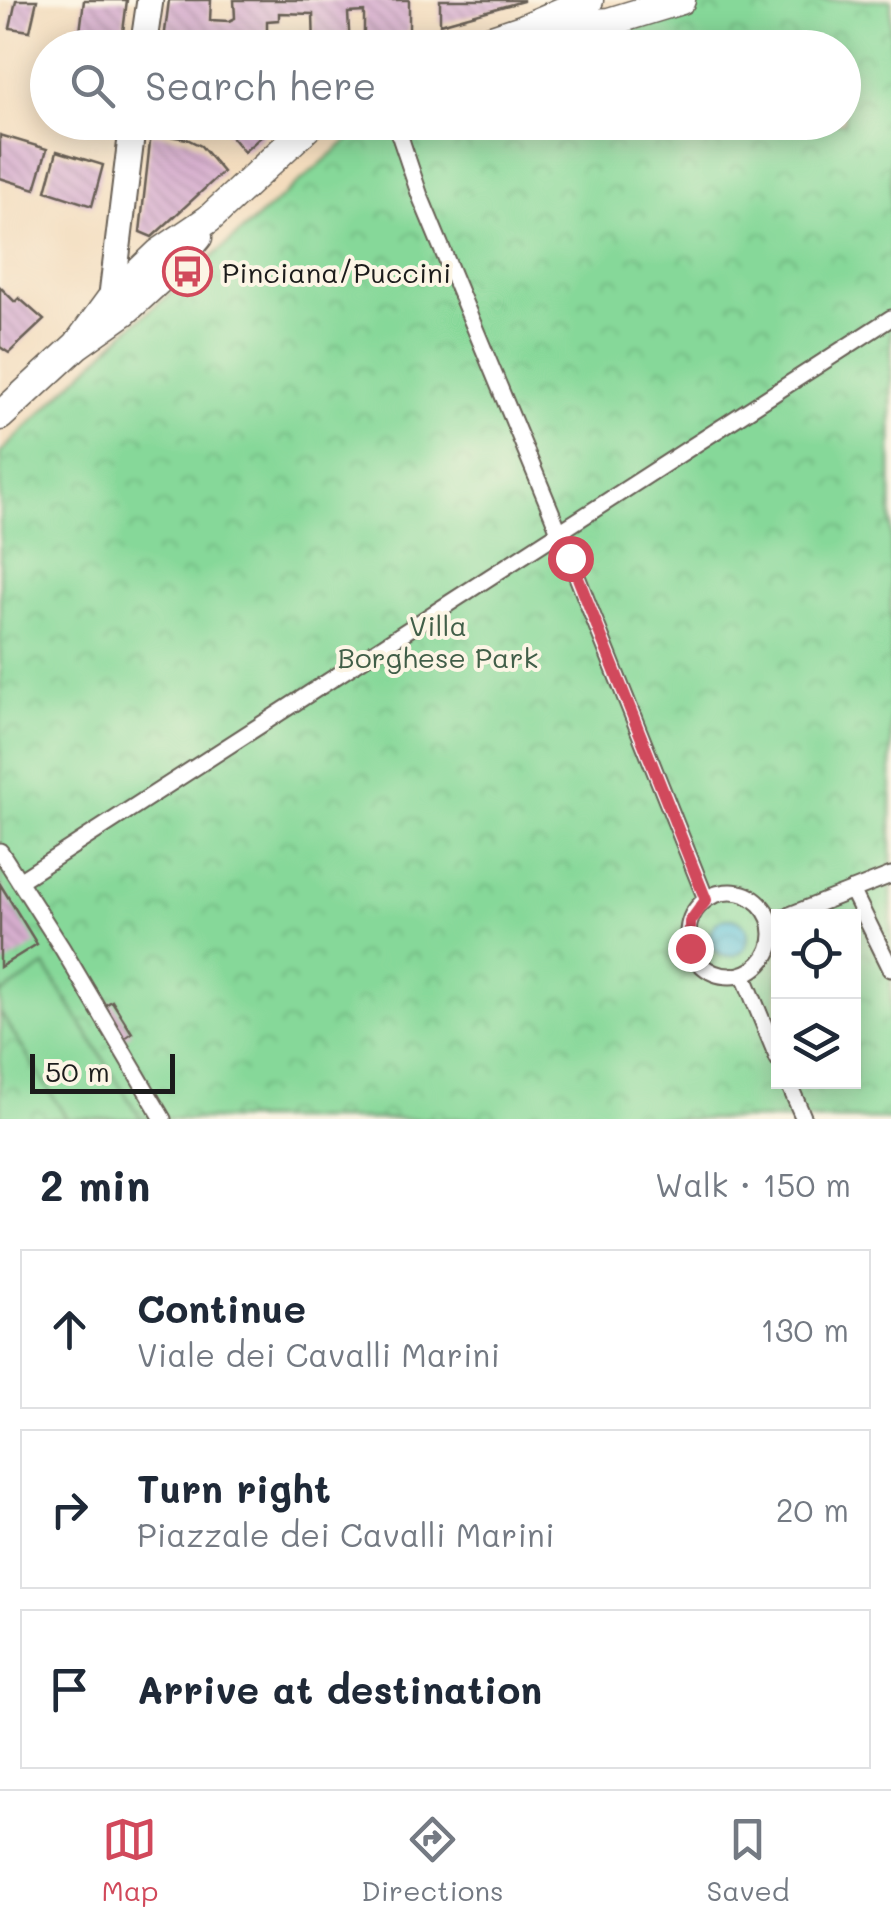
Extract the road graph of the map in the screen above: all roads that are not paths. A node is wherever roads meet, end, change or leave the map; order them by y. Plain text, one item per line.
1 (150, 0) edge
2 (589, 0) edge
3 (680, 0) edge
4 (522, 29) junction
5 (146, 30) edge
6 (519, 30) edge
7 (131, 140) edge
8 (293, 140) edge
9 (401, 140) edge
10 (110, 312) junction
11 (891, 318) edge
12 (0, 416) edge
13 (560, 534) junction
14 (0, 852) edge
15 (891, 875) edge
16 (19, 881) junction
17 (852, 890) junction
18 (706, 900) junction
19 (804, 909) edge
20 (771, 918) edge
21 (771, 941) edge
22 (891, 969) edge
23 (743, 974) junction
24 (771, 1042) edge
25 (791, 1089) edge
26 (163, 1119) edge
27 (804, 1119) edge

1 - 5 street
2 - 4 main road
3 - 4 main road
4 - 6 main road
7 - 10 street
8 - 10 main road
9 - 13 street
10 - 12 main road
11 - 13 street
13 - 16 street
13 - 18 street
14 - 16 street
15 - 17 street
16 - 26 street
17 - 19 street
17 - 22 street
18 - 20 street
18 - 23 street
21 - 23 street
23 - 24 street
25 - 27 street

